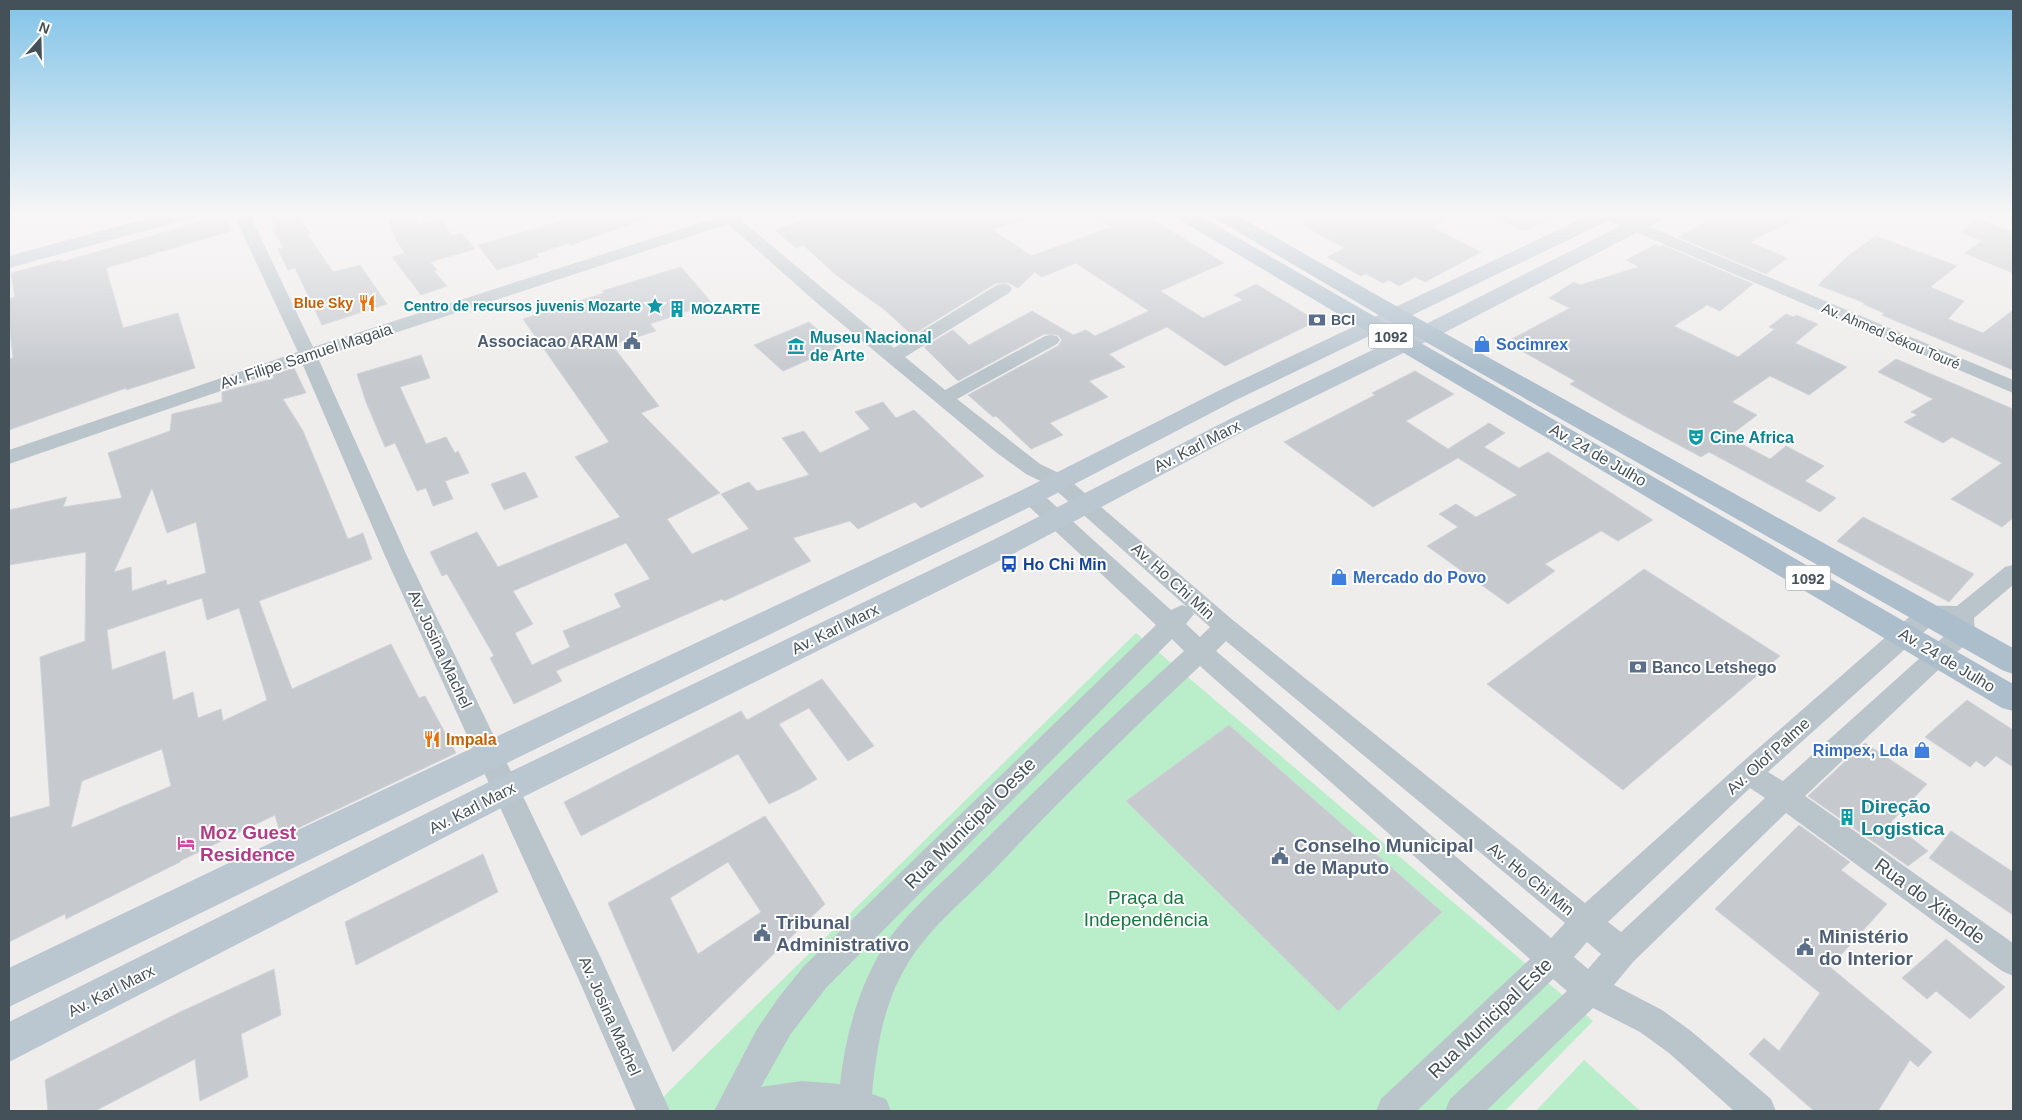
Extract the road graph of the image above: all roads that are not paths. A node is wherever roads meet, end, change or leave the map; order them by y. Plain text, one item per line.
1 (266, 265) edge
2 (580, 265) edge
3 (790, 265) edge
4 (1281, 265) edge
5 (1300, 265) edge
6 (1501, 265) edge
7 (1558, 265) edge
8 (1726, 265) edge
9 (1003, 289) dead end
10 (1384, 320) junction
11 (1416, 338) junction
12 (1050, 340) dead end
13 (308, 355) junction
14 (893, 357) junction
15 (2013, 387) edge
16 (943, 399) junction
17 (9, 457) edge
18 (1058, 481) junction
19 (1031, 496) junction
20 (1086, 503) junction
21 (1057, 518) junction
22 (2013, 573) edge
23 (1196, 602) junction
24 (1928, 614) junction
25 (1171, 624) junction
26 (1962, 624) junction
27 (1226, 627) junction
28 (1904, 634) junction
29 (1200, 651) junction
30 (1939, 656) junction
31 (2013, 662) edge
32 (2013, 699) edge
33 (490, 755) junction
34 (1748, 773) junction
35 (505, 790) junction
36 (1785, 797) junction
37 (1585, 923) junction
38 (1622, 952) junction
39 (1552, 959) junction
40 (2013, 961) edge
41 (9, 988) edge
42 (1590, 990) junction
43 (9, 1043) edge
44 (861, 1108) edge
45 (653, 1111) edge
46 (733, 1111) edge
47 (1393, 1111) edge
48 (1462, 1111) edge
49 (1759, 1111) edge

1 - 13 street, Av. Josina Machel
2 - 13 street, Av. Filipe Samuel Magaia
3 - 14 street, Av. Ho Chi Min
4 - 10 main road, Av. 24 de Julho / 1092
5 - 10 main road, Av. 24 de Julho / 1092
6 - 10 street, Av. Karl Marx
7 - 11 street, Av. Karl Marx
8 - 15 street, Av. Ahmed Sékou Touré
9 - 14 street
10 - 11 main road, Av. 24 de Julho / 1092
10 - 18 street, Av. Karl Marx
11 - 20 street, Av. Karl Marx
11 - 24 main road, Av. 24 de Julho / 1092
11 - 28 main road, Av. 24 de Julho / 1092
12 - 16 street
13 - 17 street, Av. Filipe Samuel Magaia
13 - 33 street, Av. Josina Machel
14 - 16 street, Av. Ho Chi Min
16 - 18 street, Av. Ho Chi Min
18 - 19 street, Av. Karl Marx
18 - 20 street, Av. Ho Chi Min
19 - 21 street, Av. Ho Chi Min
19 - 33 street, Av. Karl Marx
20 - 21 street, Av. Karl Marx
20 - 23 street, Av. Ho Chi Min
21 - 25 street, Av. Ho Chi Min
21 - 35 street, Av. Karl Marx
22 - 26 street
23 - 25 street, Rua Municipal Oeste
23 - 27 street, Av. Ho Chi Min
24 - 26 main road, Av. 24 de Julho / 1092
24 - 28 street, Av. Olof Palme
25 - 29 street, Av. Ho Chi Min
25 - 46 street, Rua Municipal Oeste
26 - 30 street
26 - 31 main road, Av. 24 de Julho / 1092
27 - 29 street, Rua Municipal Oeste
27 - 37 street, Av. Ho Chi Min
28 - 30 main road, Av. 24 de Julho / 1092
28 - 34 street, Av. Olof Palme
29 - 39 street, Av. Ho Chi Min
29 - 44 street, Rua Municipal Oeste
30 - 32 main road, Av. 24 de Julho / 1092
30 - 36 street
33 - 35 street, Av. Josina Machel
33 - 41 street, Av. Karl Marx
34 - 36 street, Rua do Xitende
34 - 37 street, Av. Olof Palme
35 - 43 street, Av. Karl Marx
35 - 45 street, Av. Josina Machel
36 - 38 street
36 - 40 street, Rua do Xitende
37 - 38 street, Av. Ho Chi Min
37 - 39 street, Rua Municipal Este
38 - 42 street
39 - 42 street, Av. Ho Chi Min
39 - 47 street, Rua Municipal Este
42 - 48 street
42 - 49 street, Av. Ho Chi Min
44 - 46 street

